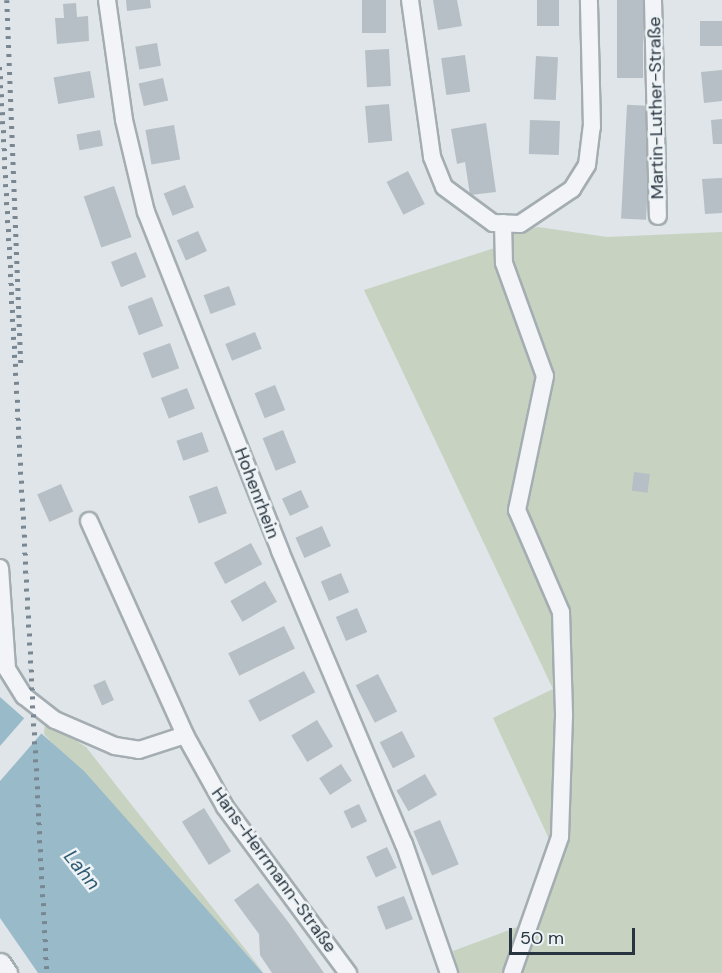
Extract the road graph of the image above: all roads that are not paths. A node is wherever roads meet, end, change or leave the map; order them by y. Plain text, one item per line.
1 (106, 0) edge
2 (410, 0) edge
3 (589, 0) edge
4 (653, 0) edge
5 (658, 216) dead end
6 (502, 223) junction
7 (89, 521) dead end
8 (0, 568) edge
9 (185, 735) junction
10 (0, 964) edge
11 (6, 973) edge
12 (348, 973) edge
13 (449, 973) edge
14 (512, 973) edge

1 - 13 street, Hohenrhein
2 - 6 street
3 - 6 street
4 - 5 street, Martin-Luther-Straße
6 - 14 street
7 - 9 street, Hans-Herrmann-Straße
8 - 9 street
9 - 12 street, Hans-Herrmann-Straße
10 - 11 street

